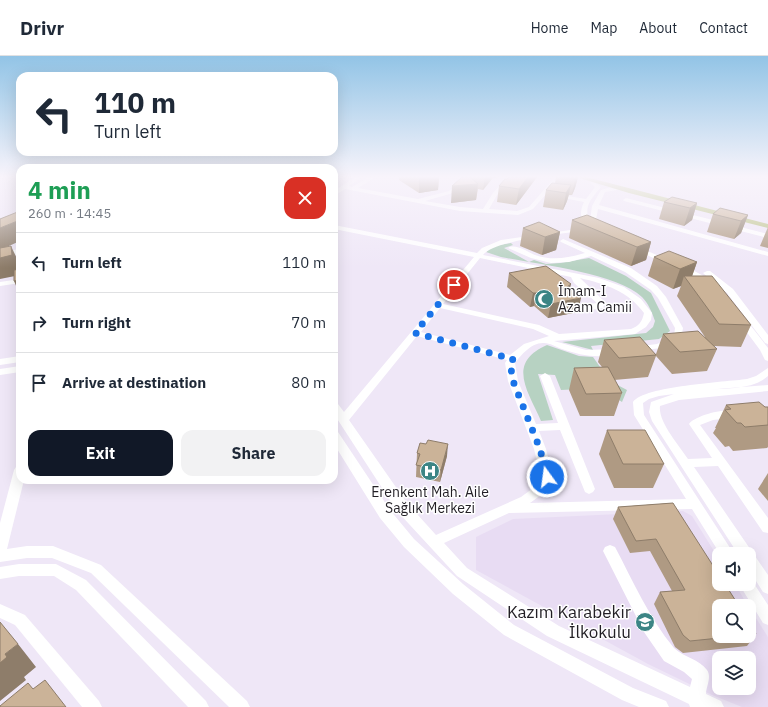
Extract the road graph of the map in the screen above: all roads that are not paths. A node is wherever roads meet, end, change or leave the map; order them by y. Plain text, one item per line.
1 (461, 207) edge
2 (487, 207) edge
3 (532, 207) edge
4 (585, 207) edge
5 (595, 207) edge
6 (600, 207) edge
7 (655, 207) edge
8 (656, 207) edge
9 (694, 207) edge
10 (708, 207) edge
11 (485, 211) junction
12 (640, 219) junction
13 (768, 222) edge
14 (768, 226) edge
15 (591, 227) junction
16 (338, 228) edge
17 (768, 236) edge
18 (564, 241) dead end
19 (634, 242) edge
20 (625, 243) edge
21 (512, 248) dead end
22 (16, 252) edge
23 (591, 254) junction
24 (768, 254) edge
25 (476, 256) junction
26 (0, 259) edge
27 (16, 259) edge
28 (575, 276) junction
29 (16, 282) edge
30 (0, 284) edge
31 (438, 305) junction
32 (581, 308) edge
33 (415, 333) junction
34 (557, 337) junction
35 (544, 340) junction
36 (768, 341) edge
37 (768, 358) edge
38 (513, 359) junction
39 (16, 360) edge
40 (0, 362) edge
41 (16, 370) edge
42 (768, 371) edge
43 (0, 372) edge
44 (545, 376) dead end
45 (768, 388) edge
46 (338, 412) edge
47 (746, 412) edge
48 (343, 420) junction
49 (565, 426) junction
50 (532, 428) junction
51 (338, 441) edge
52 (721, 462) junction
53 (685, 463) junction
54 (16, 484) edge
55 (590, 489) dead end
56 (696, 504) junction
57 (508, 509) junction
58 (768, 528) edge
59 (433, 542) junction
60 (723, 547) edge
61 (741, 547) edge
62 (0, 549) edge
63 (610, 551) dead end
64 (0, 556) edge
65 (756, 569) edge
66 (0, 573) edge
67 (768, 587) edge
68 (751, 591) edge
69 (0, 611) edge
70 (768, 618) edge
71 (699, 703) edge
72 (92, 707) edge
73 (200, 707) edge
74 (241, 707) edge
75 (660, 707) edge
76 (715, 707) edge

1 - 11 street
2 - 11 street
3 - 11 street
4 - 15 street
5 - 15 street
6 - 12 street
7 - 12 street
8 - 17 street
9 - 14 main road
10 - 13 main road
12 - 24 street
15 - 25 street
16 - 25 street
18 - 23 street
19 - 36 street
20 - 37 street
21 - 23 street
22 - 26 street
23 - 35 street
25 - 28 street
25 - 31 street
26 - 27 street
28 - 32 street
28 - 34 street
29 - 30 street
31 - 33 street
31 - 34 street
33 - 38 street
33 - 48 street
34 - 35 street
35 - 38 street
38 - 50 street
39 - 40 street
41 - 43 street
42 - 56 street
44 - 49 street
45 - 53 street
46 - 48 street
47 - 52 street
48 - 59 street
49 - 50 street
49 - 55 street
50 - 57 street
51 - 75 street
52 - 53 street
52 - 58 street
53 - 61 street
54 - 62 street
56 - 57 street
56 - 60 street
57 - 59 street
59 - 71 street
63 - 71 street
64 - 74 street
65 - 67 street
66 - 73 street
68 - 70 street
69 - 72 street
71 - 76 street

